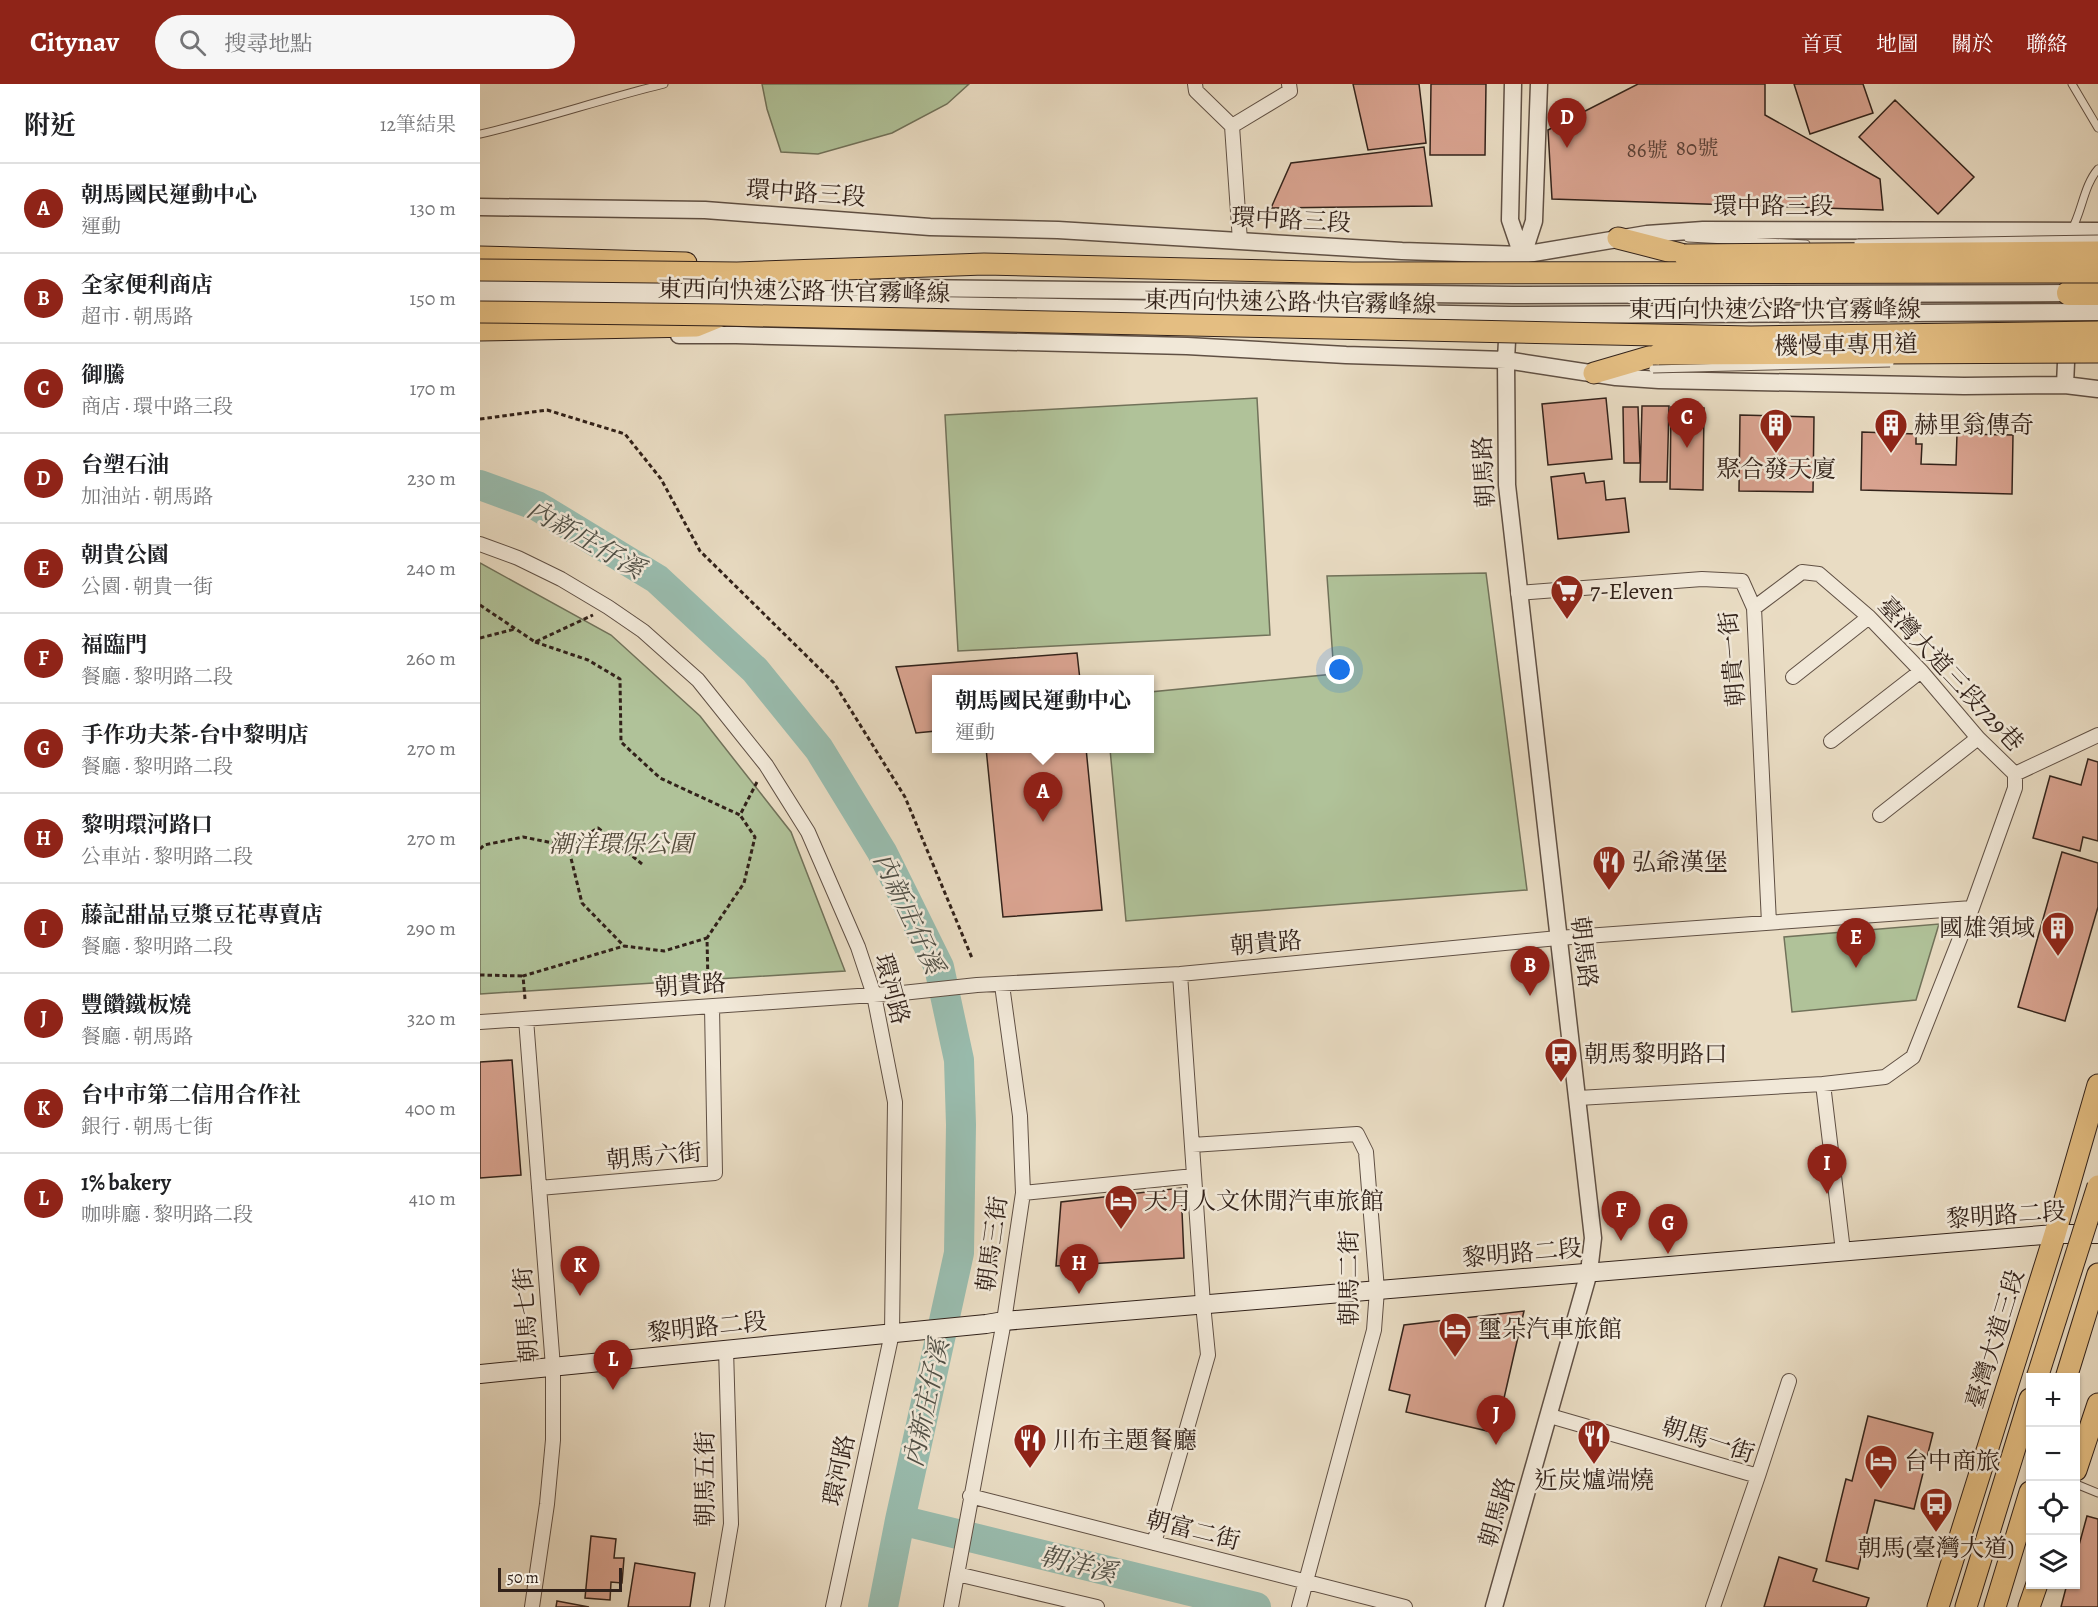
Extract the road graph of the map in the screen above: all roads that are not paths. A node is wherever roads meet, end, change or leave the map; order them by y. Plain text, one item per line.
1 (664, 84) edge
2 (1195, 84) edge
3 (1289, 84) edge
4 (1513, 84) edge
5 (1539, 84) edge
6 (2072, 84) edge
7 (1232, 126) junction
8 (2098, 128) edge
9 (480, 134) edge
10 (2098, 169) edge
11 (480, 207) edge
12 (2098, 231) edge
13 (2071, 232) junction
14 (1647, 234) junction
15 (1618, 238) junction
16 (2098, 239) edge
17 (1240, 241) junction
18 (1855, 243) dead end
19 (1809, 244) dead end
20 (2098, 252) edge
21 (1522, 255) junction
22 (480, 257) edge
23 (480, 270) edge
24 (2098, 272) edge
25 (737, 273) junction
26 (480, 283) edge
27 (2098, 293) edge
28 (1514, 295) junction
29 (480, 297) edge
30 (2069, 303) junction
31 (480, 312) edge
32 (2098, 312) edge
33 (723, 315) junction
34 (1509, 315) junction
35 (480, 330) edge
36 (2098, 332) edge
37 (480, 337) edge
38 (2098, 352) edge
39 (2098, 358) edge
40 (1506, 360) junction
41 (1995, 361) dead end
42 (1656, 362) junction
43 (1902, 363) dead end
44 (1641, 369) dead end
45 (1630, 370) dead end
46 (1594, 373) junction
47 (2065, 385) junction
48 (2098, 389) edge
49 (480, 544) edge
50 (1518, 593) junction
51 (1754, 608) junction
52 (1869, 617) junction
53 (1921, 671) junction
54 (1793, 677) dead end
55 (2098, 735) edge
56 (1978, 738) junction
57 (1831, 741) dead end
58 (2015, 774) junction
59 (1880, 815) dead end
60 (1972, 908) junction
61 (1769, 923) junction
62 (1558, 938) junction
63 (1180, 974) junction
64 (1002, 985) junction
65 (874, 995) junction
66 (712, 1006) junction
67 (526, 1019) junction
68 (480, 1022) edge
69 (1823, 1084) junction
70 (2098, 1085) edge
71 (1578, 1098) junction
72 (1192, 1145) junction
73 (1194, 1176) junction
74 (2098, 1186) edge
75 (539, 1188) junction
76 (1023, 1193) junction
77 (2055, 1234) junction
78 (2098, 1234) edge
79 (1843, 1251) junction
80 (1589, 1272) junction
81 (2098, 1274) edge
82 (1377, 1290) junction
83 (1203, 1304) junction
84 (995, 1323) junction
85 (897, 1333) junction
86 (726, 1349) junction
87 (553, 1366) junction
88 (2038, 1373) edge
89 (2067, 1373) edge
90 (480, 1374) edge
91 (1789, 1380) dead end
92 (2098, 1404) edge
93 (2026, 1415) edge
94 (1550, 1416) junction
95 (2080, 1458) edge
96 (1758, 1476) junction
97 (2080, 1486) edge
98 (2098, 1493) edge
99 (969, 1502) junction
100 (2026, 1508) edge
101 (1154, 1543) junction
102 (958, 1568) junction
103 (1306, 1582) junction
104 (2035, 1589) edge
105 (532, 1607) edge
106 (717, 1607) edge
107 (833, 1607) edge
108 (951, 1607) edge
109 (1097, 1607) edge
110 (1299, 1607) edge
111 (1405, 1607) edge
112 (1494, 1607) edge
113 (1713, 1607) edge
114 (1938, 1607) edge
115 (1965, 1607) edge
116 (1995, 1607) edge
117 (2029, 1607) edge

1 - 9 lane
2 - 7 street
3 - 7 street
4 - 21 street
5 - 21 street, 朝馬路
6 - 8 lane
7 - 17 street
10 - 13 lane
11 - 17 street, 環中路三段
12 - 13 street, 環中路三段
13 - 14 street, 環中路三段
13 - 30 street
14 - 15 street, 環中路三段
14 - 19 lane
15 - 20 main road, bridge
15 - 21 street, 環中路三段
16 - 18 lane, bridge
17 - 21 street, 環中路三段
21 - 28 street, 朝馬路
22 - 25 main road, bridge
23 - 25 main road, 東西向快速公路 快官霧峰線, bridge
24 - 25 main road, 東西向快速公路 快官霧峰線, bridge
26 - 28 street
27 - 30 highway
28 - 30 street
28 - 34 street, 朝馬路
29 - 34 street
30 - 32 street
30 - 34 street
30 - 47 street
31 - 33 main road, 東西向快速公路 快官霧峰線, bridge
33 - 35 main road
33 - 36 main road, 東西向快速公路 快官霧峰線, bridge
34 - 40 street, 朝馬路
37 - 40 street
38 - 42 main road, bridge
39 - 41 lane
40 - 46 street
40 - 50 street, 朝馬路
42 - 43 lane, 機慢車專用道, bridge
42 - 44 lane, 機慢車專用道
42 - 46 main road
45 - 46 lane
46 - 47 street
47 - 48 street
49 - 65 street, 環河路
50 - 51 street, 朝貴一街
50 - 62 street, 朝馬路
51 - 52 street, 臺灣大道三段729巷
51 - 61 street, 朝貴一街
52 - 53 street, 臺灣大道三段729巷
52 - 54 street
53 - 56 street, 臺灣大道三段729巷
53 - 57 street
55 - 58 street, 臺灣大道三段729巷
56 - 58 street, 臺灣大道三段729巷
56 - 59 street
58 - 60 street
60 - 61 street
60 - 69 street
61 - 62 street
62 - 63 street, 朝貴路
62 - 71 street, 朝馬路
63 - 64 street, 朝貴路
63 - 72 street
64 - 65 street, 朝貴路
64 - 76 street, 朝馬三街
65 - 66 street, 朝貴路
65 - 85 street, 環河路
66 - 67 street, 朝貴路
66 - 75 street, 朝馬六街
67 - 68 street, 朝貴路
67 - 75 street, 朝馬七街
69 - 71 street
69 - 79 street
70 - 77 main road, 臺灣大道三段
71 - 80 street, 朝馬路
72 - 73 street
72 - 82 street, 朝馬二街
73 - 76 street
73 - 83 street
74 - 88 main road, bridge
75 - 87 street, 朝馬七街
76 - 84 street, 朝馬三街
77 - 78 main road, 黎明路二段
77 - 79 main road, 黎明路二段
77 - 114 main road, 臺灣大道三段
79 - 80 main road, 黎明路二段
80 - 82 main road, 黎明路二段
80 - 94 street, 朝馬路
81 - 89 main road
82 - 83 main road, 黎明路二段
82 - 103 street, 朝馬二街
83 - 84 main road, 黎明路二段
83 - 101 street
84 - 85 main road, 黎明路二段
84 - 99 street, 朝馬三街
85 - 86 main road, 黎明路二段
85 - 107 street, 環河路
86 - 87 main road, 黎明路二段
86 - 106 street, 朝馬五街
87 - 90 main road, 黎明路二段
87 - 105 street, 朝馬七街
91 - 96 street
92 - 95 main road
93 - 115 main road
94 - 96 street, 朝馬一街
94 - 112 street, 朝馬路
96 - 113 street, 朝馬一街
97 - 98 lane
99 - 101 street, 朝富二街
99 - 102 street, 朝馬三街
100 - 116 main road
101 - 103 street, 朝富二街
102 - 108 street
102 - 109 street
103 - 110 street, 朝馬二街
103 - 111 street, 朝富二街
104 - 117 main road

